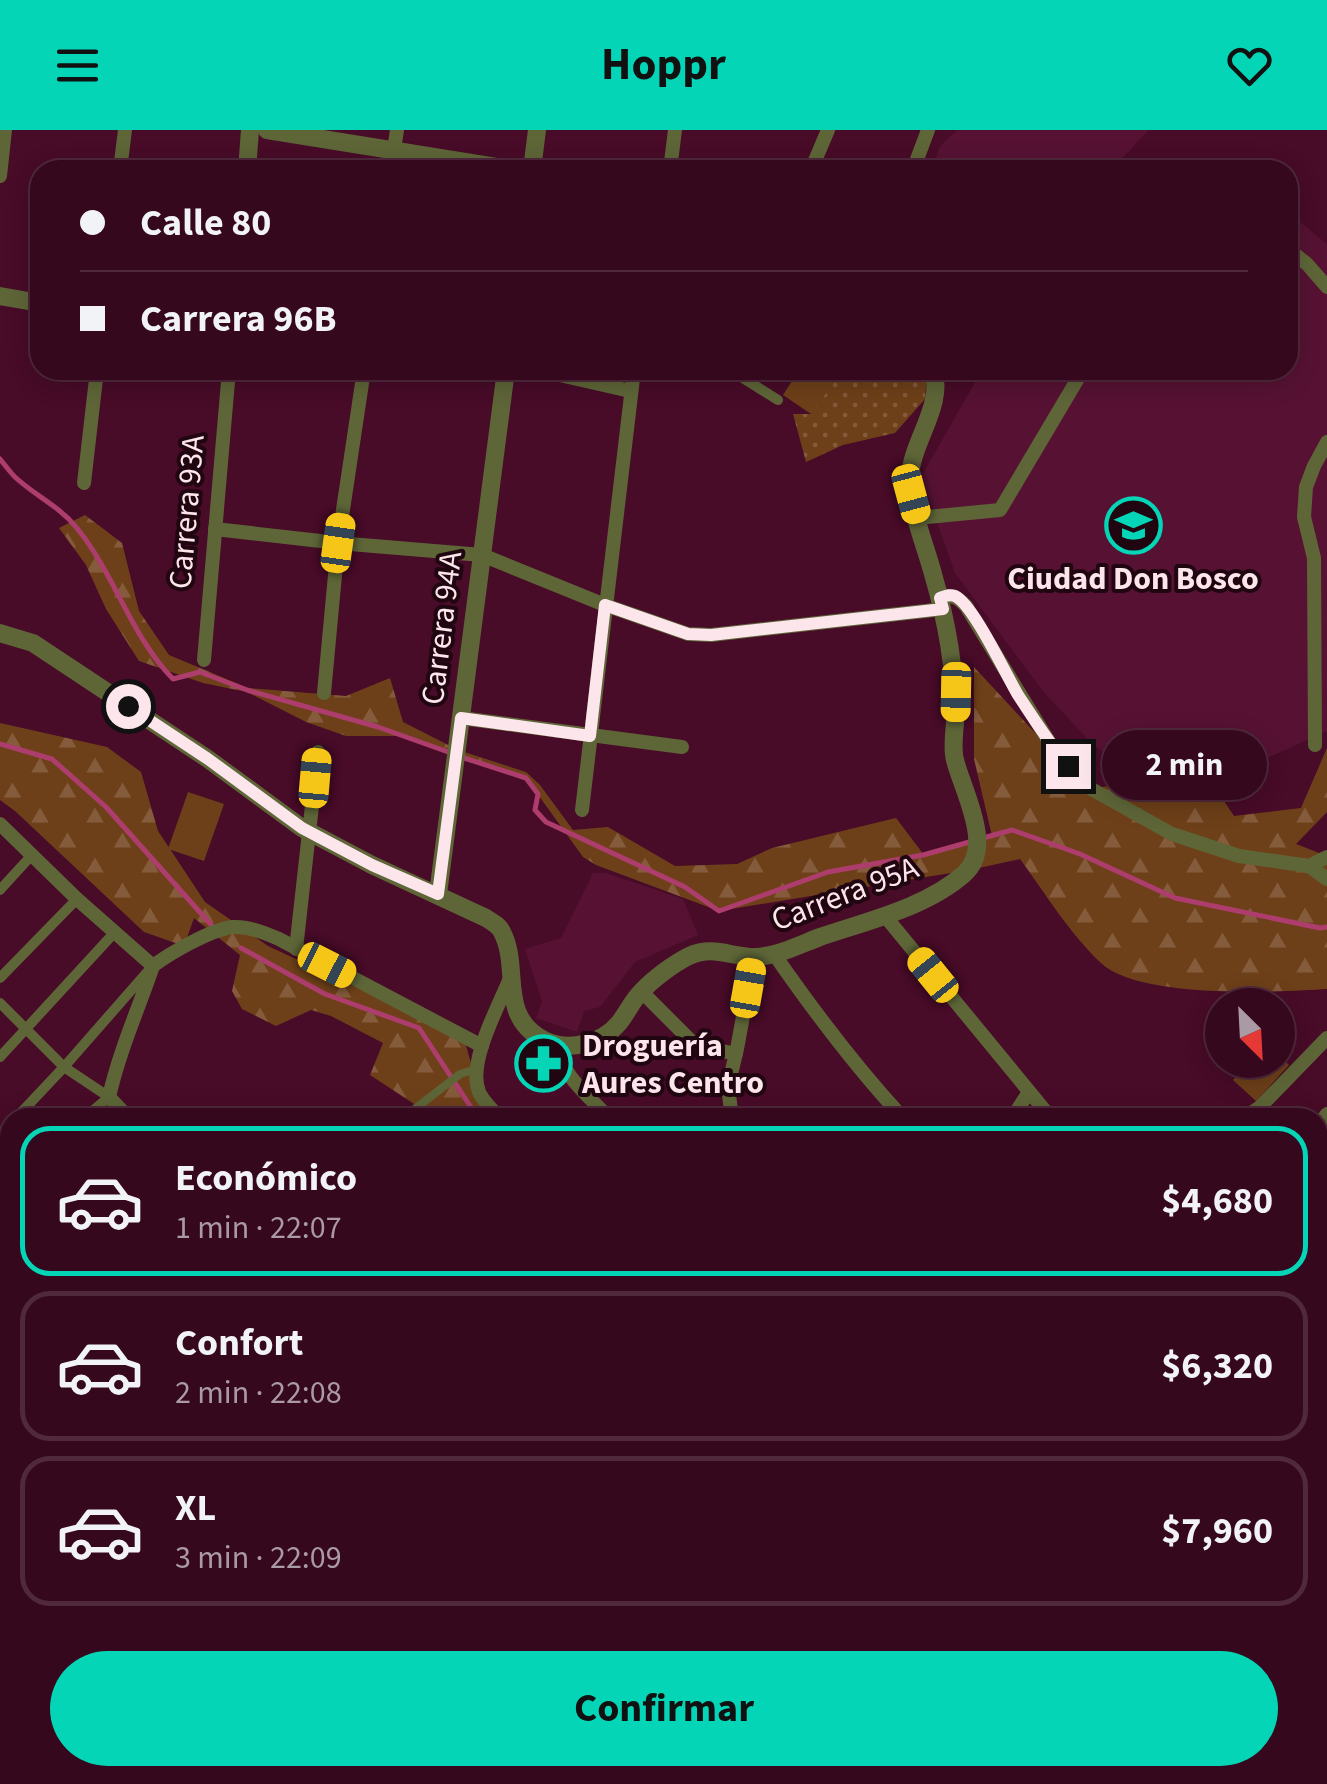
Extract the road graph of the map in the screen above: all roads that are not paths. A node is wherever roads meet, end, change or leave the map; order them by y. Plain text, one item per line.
1 (5, 130) edge
2 (125, 130) edge
3 (250, 130) edge
4 (267, 130) edge
5 (397, 130) edge
6 (538, 130) edge
7 (675, 130) edge
8 (828, 130) edge
9 (928, 130) edge
10 (121, 160) edge
11 (248, 160) edge
12 (392, 160) edge
13 (534, 160) edge
14 (671, 160) edge
15 (816, 160) edge
16 (917, 160) edge
17 (0, 176) edge
18 (1298, 257) edge
19 (1327, 287) edge
20 (0, 296) edge
21 (30, 300) edge
22 (96, 380) edge
23 (228, 380) edge
24 (362, 380) edge
25 (505, 380) edge
26 (582, 380) edge
27 (632, 380) edge
28 (746, 380) edge
29 (934, 380) edge
30 (1078, 380) edge
31 (630, 391) junction
32 (778, 400) dead end
33 (1327, 442) edge
34 (84, 483) dead end
35 (918, 518) junction
36 (215, 530) junction
37 (338, 543) junction
38 (482, 555) junction
39 (941, 603) junction
40 (605, 605) junction
41 (0, 633) edge
42 (204, 660) dead end
43 (324, 693) dead end
44 (461, 718) junction
45 (590, 736) junction
46 (1315, 745) dead end
47 (682, 747) dead end
48 (318, 752) dead end
49 (582, 810) dead end
50 (0, 824) edge
51 (310, 832) junction
52 (32, 856) junction
53 (1327, 857) edge
54 (1309, 866) junction
55 (1327, 879) edge
56 (0, 890) edge
57 (438, 894) junction
58 (77, 898) junction
59 (886, 916) junction
60 (115, 932) junction
61 (296, 949) junction
62 (774, 954) junction
63 (754, 957) junction
64 (153, 966) junction
65 (0, 978) edge
66 (510, 978) junction
67 (641, 992) junction
68 (0, 1003) edge
69 (27, 1030) junction
70 (1327, 1038) edge
71 (557, 1044) junction
72 (482, 1046) junction
73 (736, 1054) junction
74 (0, 1057) edge
75 (64, 1067) junction
76 (476, 1069) junction
77 (1029, 1092) junction
78 (108, 1098) junction
79 (25, 1108) edge
80 (96, 1108) edge
81 (119, 1108) edge
82 (415, 1108) edge
83 (491, 1108) edge
84 (600, 1108) edge
85 (732, 1108) edge
86 (893, 1108) edge
87 (1019, 1108) edge
88 (1042, 1108) edge
89 (1265, 1108) edge

1 - 17 street
2 - 10 street
3 - 11 street
4 - 12 street
5 - 12 street
6 - 13 street
7 - 14 street
8 - 15 street
9 - 16 street
18 - 19 street
20 - 21 street
22 - 34 street
23 - 36 street, Carrera 93A
24 - 37 street
25 - 38 street, Carrera 94A
26 - 31 street
27 - 31 street
28 - 32 street
29 - 35 street, Carrera 95A
30 - 35 street
31 - 40 street
33 - 46 street
35 - 39 street, Carrera 95A
36 - 37 street
36 - 42 street, Carrera 93A
37 - 38 street
37 - 43 street
38 - 40 street
38 - 44 street, Carrera 94A
39 - 40 street
39 - 54 street
39 - 59 street, Carrera 95A
40 - 45 street
41 - 51 street
44 - 45 street
44 - 57 street, Carrera 94A
45 - 47 street
45 - 49 street
48 - 51 street
50 - 52 street
51 - 57 street
51 - 61 street
52 - 56 street
52 - 58 street
53 - 54 street
54 - 55 street
57 - 66 street
58 - 60 street
58 - 65 street
59 - 62 street, Carrera 95A
59 - 77 street
60 - 64 street
60 - 69 street
61 - 64 street
61 - 72 street
62 - 63 street, Carrera 95A
62 - 86 street
63 - 67 street, Carrera 95A
63 - 73 street
64 - 75 street
64 - 78 street
66 - 71 street
66 - 72 street
67 - 71 street, Carrera 95A
67 - 73 street
68 - 69 street
69 - 74 street
69 - 75 street
70 - 89 street
71 - 84 street
72 - 76 street
73 - 85 street
75 - 78 street
75 - 79 street
76 - 82 lane
76 - 83 street
77 - 87 street
77 - 88 street
78 - 80 street
78 - 81 street

